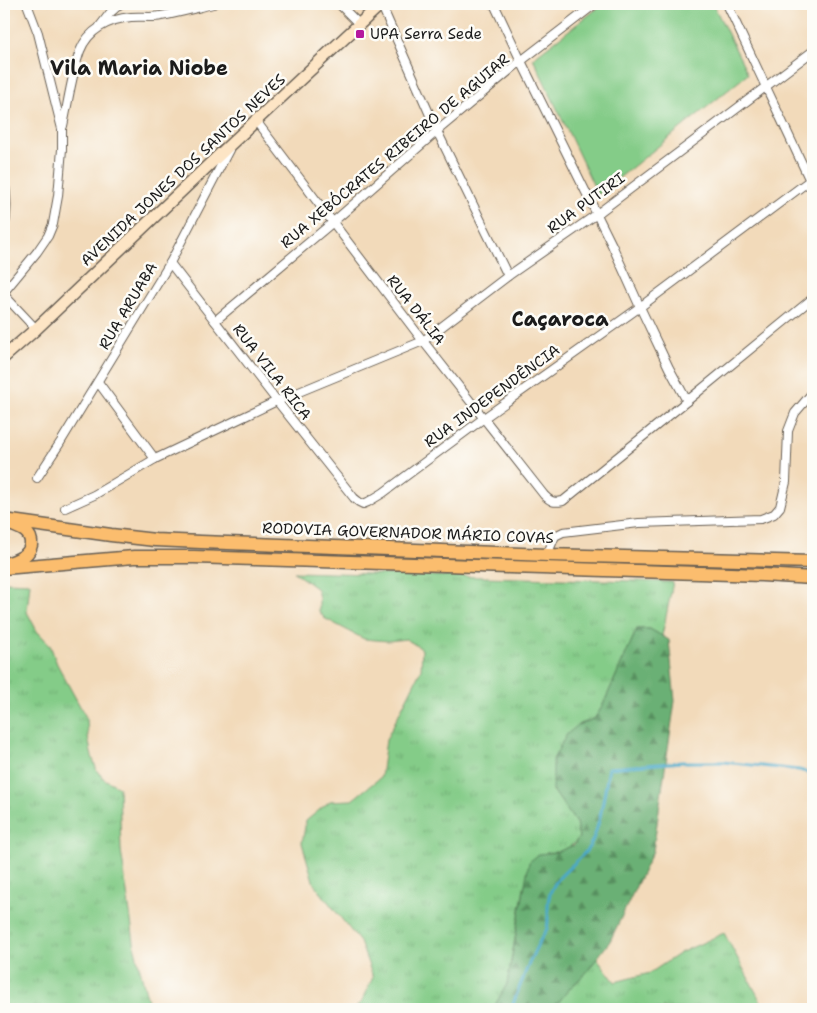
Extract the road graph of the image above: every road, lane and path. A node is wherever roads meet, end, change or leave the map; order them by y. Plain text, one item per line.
1 (27, 4) edge
2 (120, 4) edge
3 (214, 4) edge
4 (338, 4) edge
5 (381, 4) edge
6 (494, 4) edge
7 (595, 4) edge
8 (727, 4) edge
9 (359, 24) junction
10 (100, 26) junction
11 (813, 51) edge
12 (521, 61) junction
13 (765, 87) junction
14 (256, 122) junction
15 (62, 129) junction
16 (437, 131) junction
17 (233, 142) junction
18 (4, 179) edge
19 (812, 181) edge
20 (597, 214) junction
21 (332, 223) junction
22 (4, 229) edge
23 (170, 263) junction
24 (508, 276) junction
25 (4, 293) edge
26 (813, 298) edge
27 (640, 307) junction
28 (215, 321) junction
29 (36, 330) junction
30 (423, 341) junction
31 (4, 357) edge
32 (98, 382) junction
33 (813, 392) edge
34 (277, 401) junction
35 (688, 401) junction
36 (484, 418) junction
37 (155, 459) junction
38 (37, 478) dead end
39 (354, 498) joint
40 (65, 508) dead end
41 (4, 521) edge
42 (547, 555) junction
43 (813, 562) edge
44 (4, 566) edge
45 (813, 578) edge

1 - 15 street
2 - 10 street
3 - 10 street
4 - 9 street
5 - 9 street, AVENIDA JONES DOS SANTOS NEVES
5 - 16 street
6 - 12 street
7 - 12 street, RUA XEBÓCRATES RIBEIRO DE AGUIAR
8 - 13 street
9 - 14 street, AVENIDA JONES DOS SANTOS NEVES
10 - 15 street
11 - 13 street, RUA PUTIRI
12 - 16 street, RUA XEBÓCRATES RIBEIRO DE AGUIAR
12 - 20 street
13 - 19 street
13 - 20 street, RUA PUTIRI
14 - 17 street, AVENIDA JONES DOS SANTOS NEVES
14 - 21 street, RUA DÁLIA
15 - 25 street
16 - 21 street, RUA XEBÓCRATES RIBEIRO DE AGUIAR
16 - 24 street
17 - 23 street, RUA ARUABA
17 - 29 street, AVENIDA JONES DOS SANTOS NEVES
18 - 22 street
19 - 27 street, RUA INDEPENDÊNCIA
20 - 24 street, RUA PUTIRI
20 - 27 street
21 - 28 street, RUA XEBÓCRATES RIBEIRO DE AGUIAR
21 - 30 street, RUA DÁLIA
23 - 28 street, RUA VILA RICA
23 - 32 street, RUA ARUABA
24 - 30 street, RUA PUTIRI
25 - 29 street
26 - 35 street
27 - 35 street
27 - 36 street, RUA INDEPENDÊNCIA
28 - 34 street, RUA VILA RICA
29 - 31 street, AVENIDA JONES DOS SANTOS NEVES
30 - 34 street, RUA PUTIRI
30 - 36 street, RUA DÁLIA
32 - 37 street
32 - 38 street, RUA ARUABA
33 - 42 street
34 - 37 street, RUA PUTIRI
34 - 39 street, RUA VILA RICA
35 - 36 street, RUA DÁLIA
36 - 39 street, RUA INDEPENDÊNCIA
37 - 40 street, RUA PUTIRI
41 - 42 main road, RODOVIA GOVERNADOR MÁRIO COVAS
41 - 44 main road
42 - 43 main road, RODOVIA GOVERNADOR MÁRIO COVAS
44 - 45 main road, RODOVIA GOVERNADOR MÁRIO COVAS

